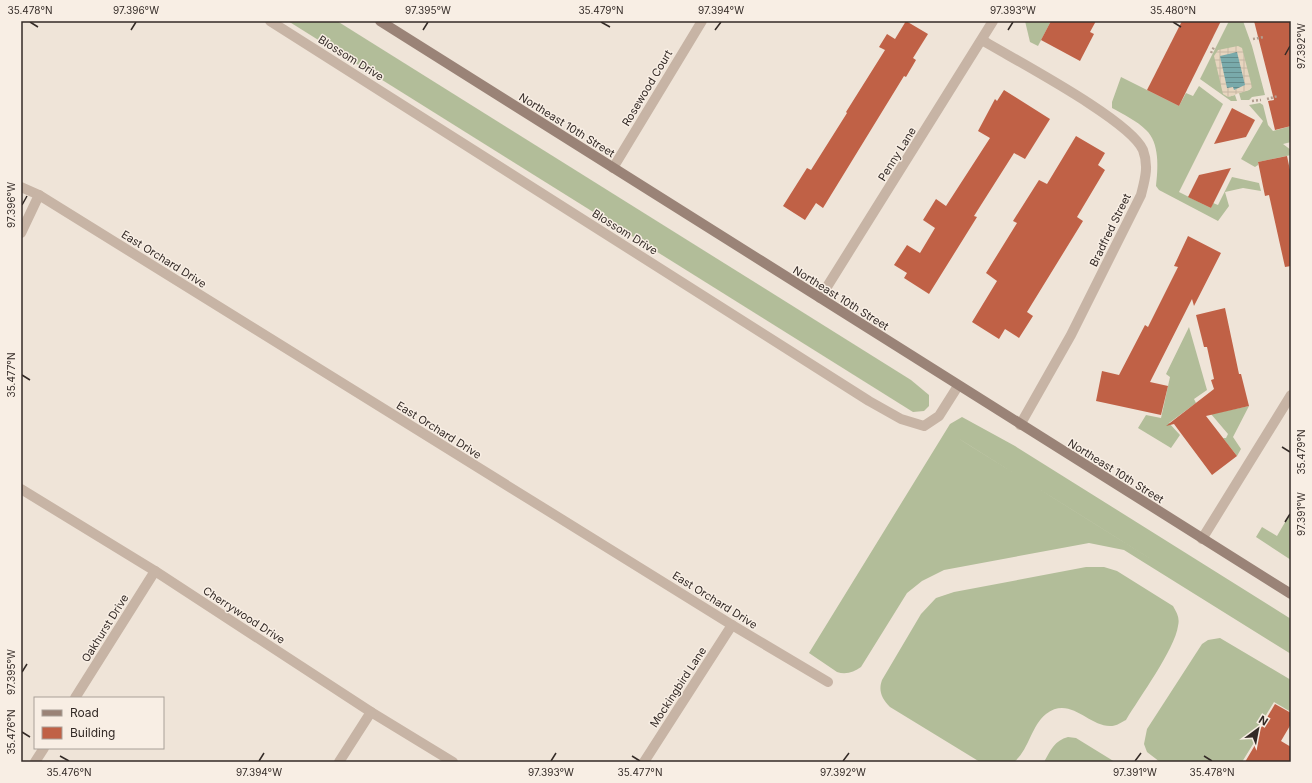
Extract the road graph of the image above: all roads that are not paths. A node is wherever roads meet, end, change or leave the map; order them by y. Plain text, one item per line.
1 (270, 21) edge
2 (380, 21) edge
3 (702, 21) edge
4 (993, 21) edge
5 (982, 40) junction
6 (613, 168) junction
7 (21, 187) edge
8 (39, 195) junction
9 (21, 234) edge
10 (820, 298) junction
11 (958, 386) junction
12 (1291, 395) edge
13 (1020, 425) junction
14 (21, 489) edge
15 (1202, 539) junction
16 (155, 571) junction
17 (1291, 594) edge
18 (732, 625) junction
19 (828, 682) dead end
20 (76, 697) edge
21 (371, 712) junction
22 (43, 749) edge
23 (35, 762) edge
24 (339, 762) edge
25 (453, 762) edge
26 (644, 762) edge

1 - 11 street, Blossom Drive
2 - 6 main road, Northeast 10th Street
3 - 6 street, Rosewood Court
4 - 5 street, Penny Lane
5 - 10 street, Penny Lane
5 - 13 street, Bradfred Street
6 - 10 main road, Northeast 10th Street
7 - 8 street, East Orchard Drive
8 - 9 street
8 - 18 street, East Orchard Drive
10 - 11 main road, Northeast 10th Street
11 - 13 main road, Northeast 10th Street
12 - 15 street
13 - 15 main road, Northeast 10th Street
14 - 16 street, Cherrywood Drive
15 - 17 main road, Northeast 10th Street
16 - 20 street, Oakhurst Drive
16 - 21 street, Cherrywood Drive
18 - 19 street, East Orchard Drive
18 - 26 street, Mockingbird Lane
21 - 24 street
21 - 25 street, Cherrywood Drive
22 - 23 street

